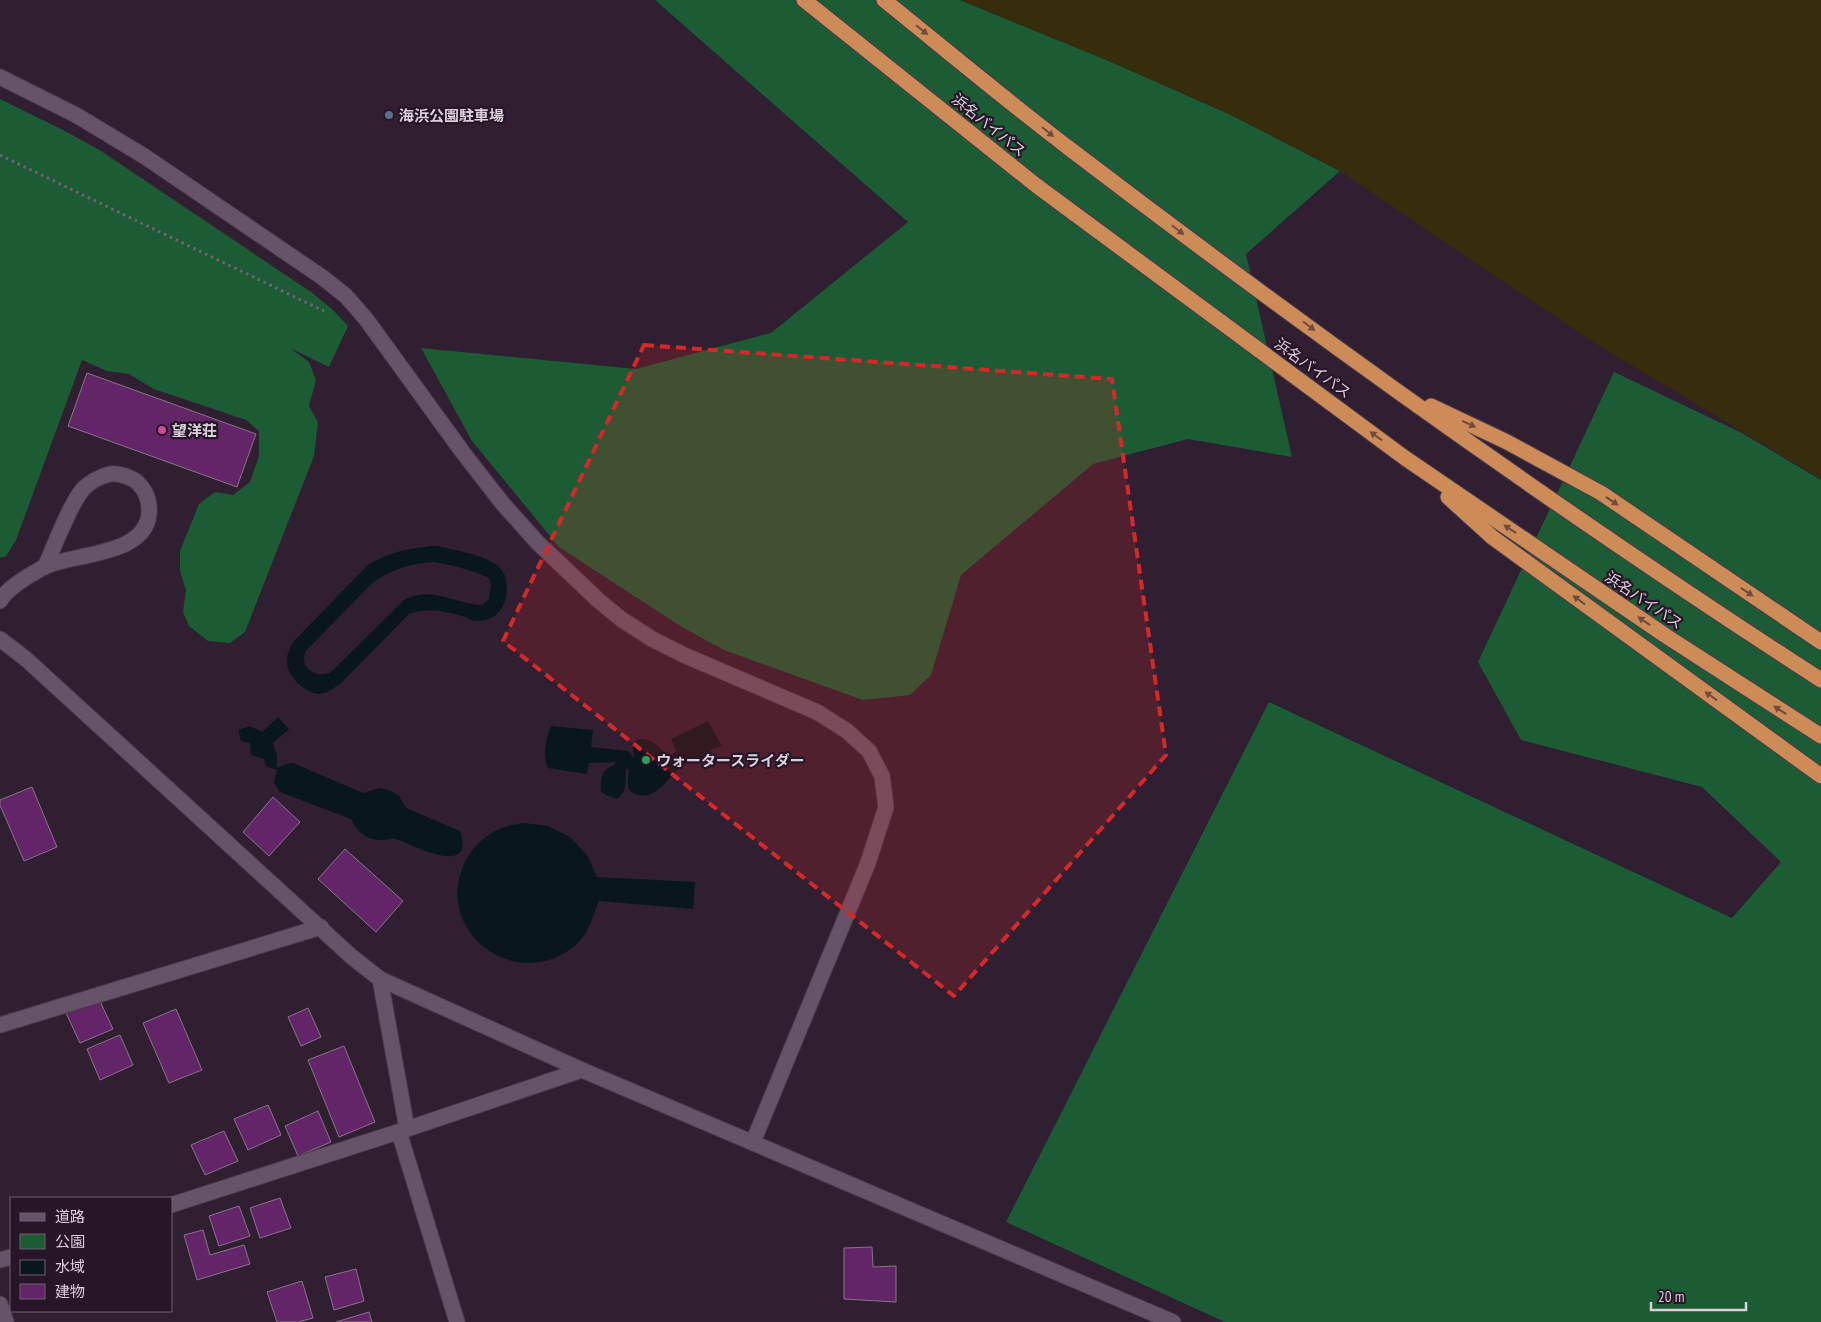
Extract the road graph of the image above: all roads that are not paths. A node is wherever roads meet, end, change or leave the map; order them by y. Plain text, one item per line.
1 (804, 0) edge
2 (884, 0) edge
3 (0, 77) edge
4 (1393, 389) junction
5 (1405, 458) junction
6 (45, 567) junction
7 (0, 602) edge
8 (0, 639) edge
9 (1821, 642) edge
10 (1821, 680) edge
11 (1821, 736) edge
12 (1821, 776) edge
13 (321, 927) junction
14 (380, 978) junction
15 (0, 1025) edge
16 (582, 1070) junction
17 (403, 1131) junction
18 (753, 1142) junction
19 (172, 1205) edge
20 (0, 1304) edge
21 (6, 1322) edge
22 (456, 1322) edge
23 (1173, 1322) edge

5 -> 1 highway, 浜名バイパス
2 -> 4 highway, 浜名バイパス
3 - 18 street
4 -> 9 highway
4 - 10 highway, 浜名バイパス
11 -> 5 highway, 浜名バイパス
12 -> 5 highway
6 - 6 street
6 - 7 street
8 - 13 street
13 - 14 street
13 - 15 street
14 - 16 street
14 - 17 street
16 - 17 street
16 - 18 street
17 - 19 street
17 - 22 street
18 - 23 street
20 - 21 street

